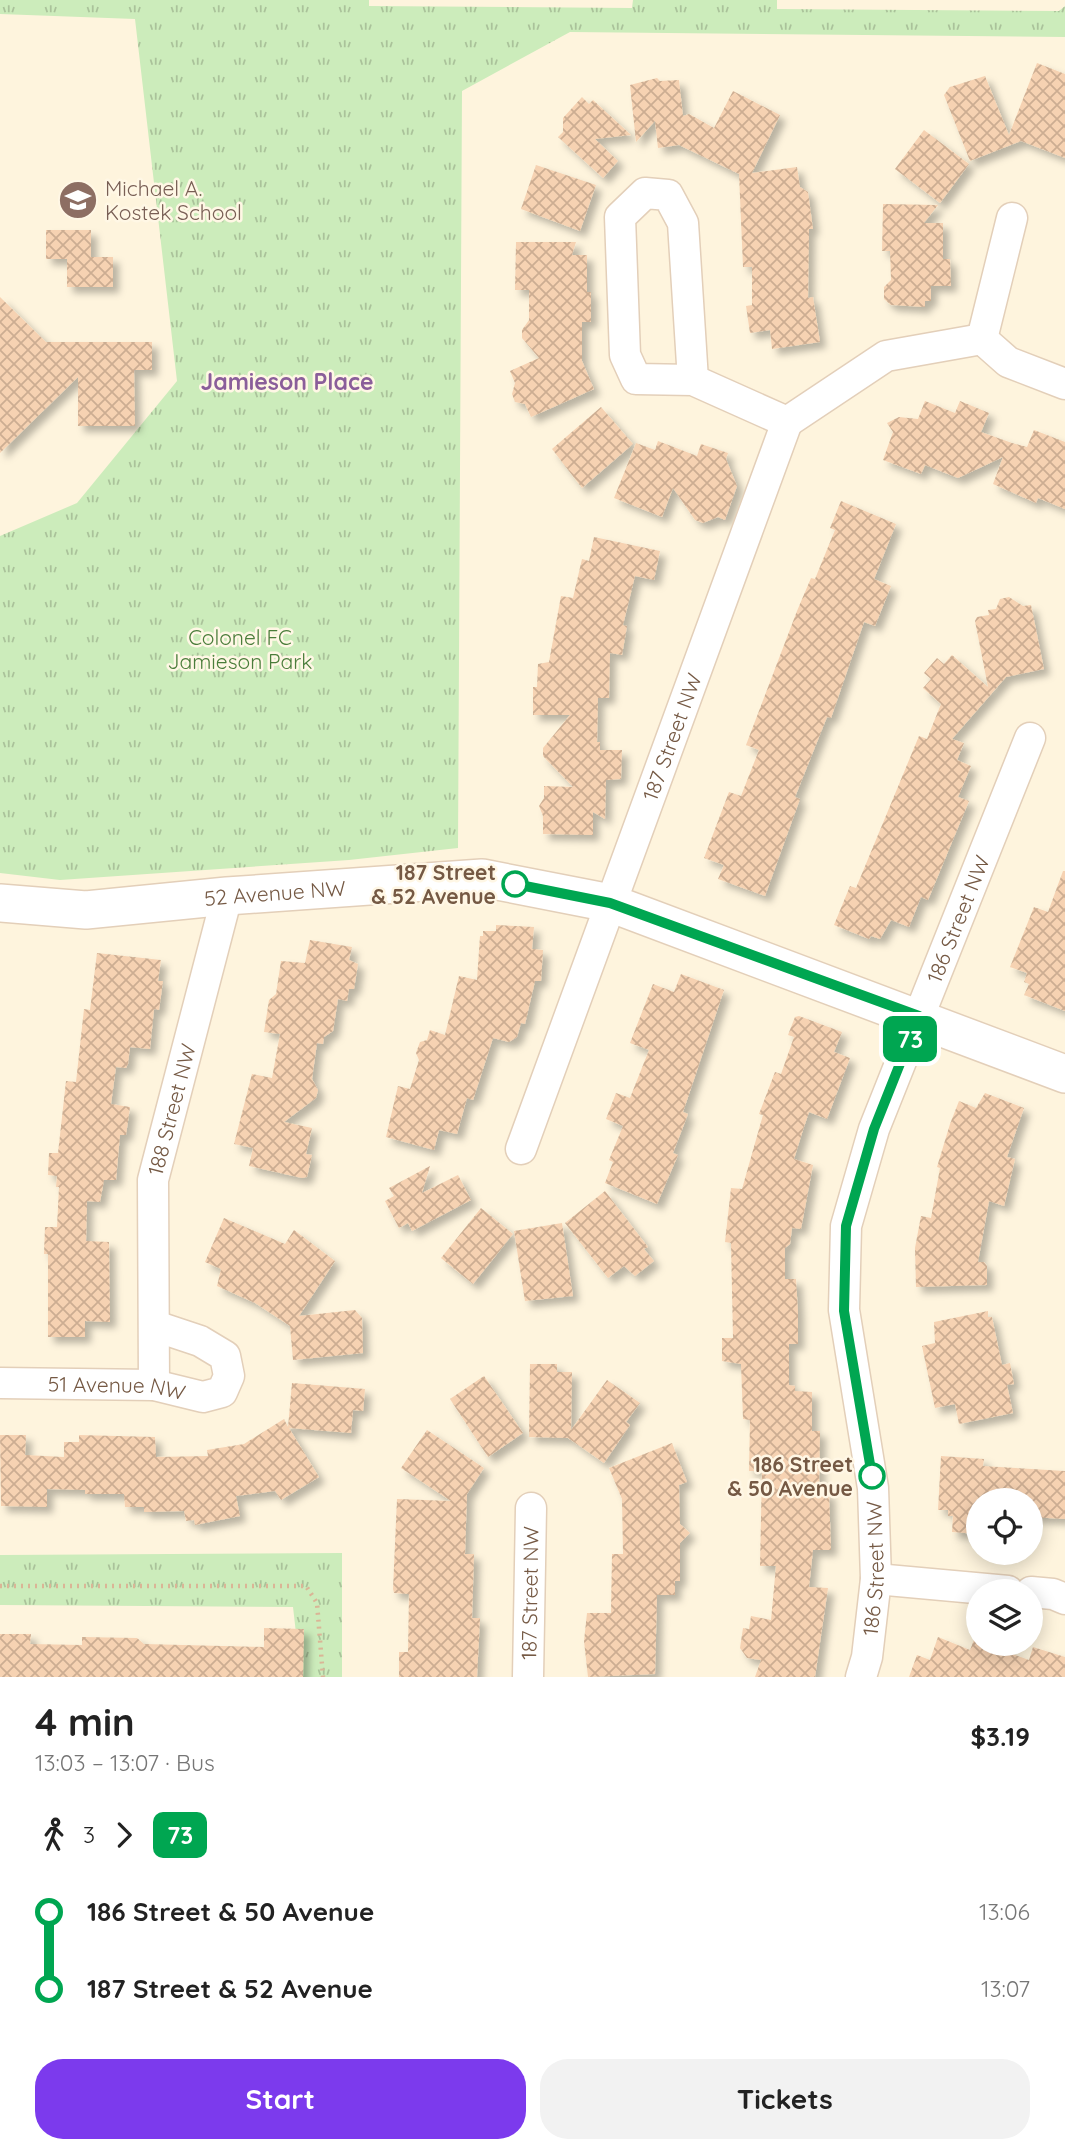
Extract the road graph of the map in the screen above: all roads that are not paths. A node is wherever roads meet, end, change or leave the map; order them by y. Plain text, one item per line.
1 (1013, 218) dead end
2 (982, 339) junction
3 (692, 380) junction
4 (1065, 384) edge
5 (787, 422) junction
6 (1030, 738) dead end
7 (226, 896) junction
8 (0, 903) edge
9 (610, 903) junction
10 (919, 1016) junction
11 (1065, 1074) edge
12 (521, 1149) dead end
13 (155, 1326) junction
14 (0, 1383) edge
15 (154, 1385) junction
16 (531, 1508) dead end
17 (876, 1579) junction
18 (966, 1587) edge
19 (1043, 1593) edge
20 (1065, 1599) edge
21 (528, 1677) edge
22 (861, 1677) edge

1 - 2 street
2 - 4 street
2 - 5 street
3 - 3 street
3 - 5 street
5 - 9 street, 187 Street NW
6 - 10 street, 186 Street NW
7 - 8 street, 52 Avenue NW
7 - 9 street, 52 Avenue NW
7 - 13 street, 188 Street NW
9 - 10 street, 52 Avenue NW
9 - 12 street, 187 Street NW
10 - 11 street, 52 Avenue NW
10 - 17 street, 186 Street NW
13 - 15 street, 188 Street NW
13 - 15 street, 51 Avenue NW
14 - 15 street, 51 Avenue NW
16 - 21 street, 187 Street NW
17 - 18 street
17 - 22 street, 186 Street NW
19 - 20 street

